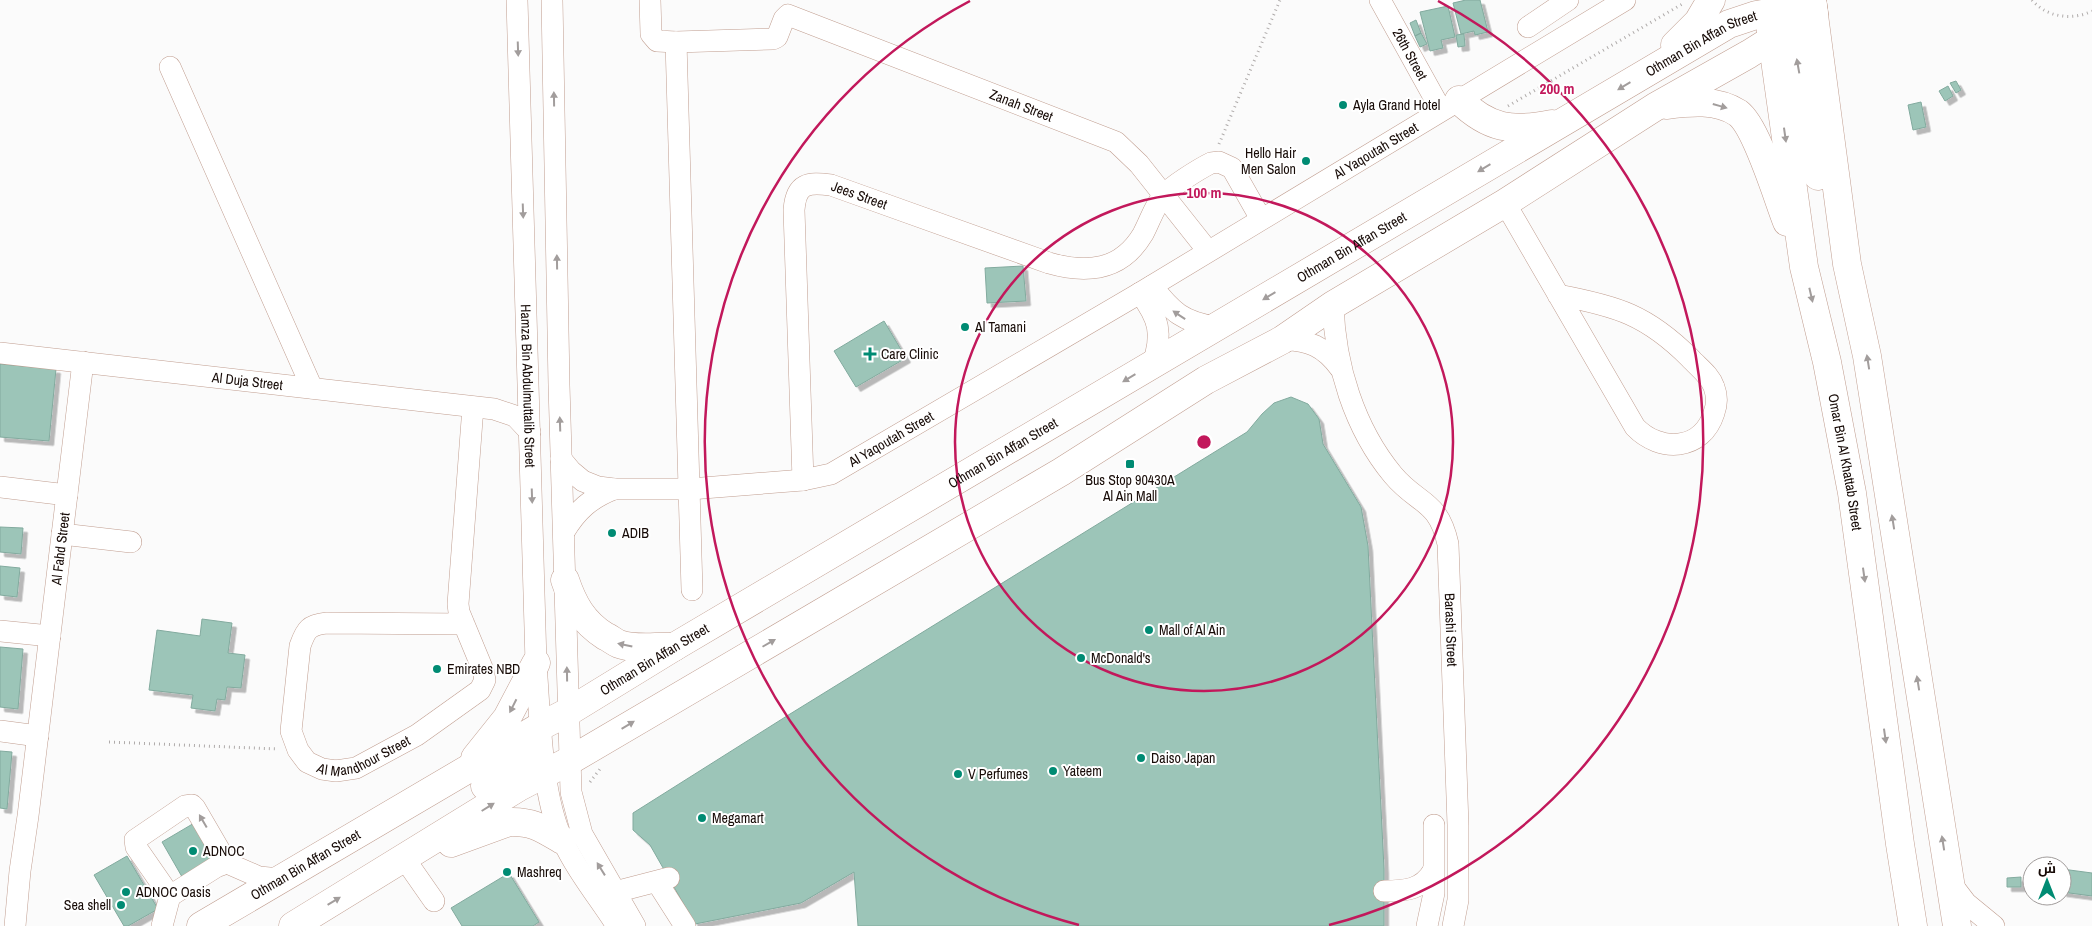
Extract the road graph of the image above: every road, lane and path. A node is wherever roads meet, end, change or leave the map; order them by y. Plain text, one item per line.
1 (517, 0) edge
2 (650, 0) edge
3 (1280, 0) edge
4 (1380, 0) edge
5 (1568, 0) edge
6 (1624, 0) edge
7 (1687, 0) edge
8 (1711, 0) edge
9 (2032, 0) edge
10 (1811, 5) edge
11 (551, 6) edge
12 (2092, 11) edge
13 (1773, 21) edge
14 (1528, 27) dead end
15 (676, 42) junction
16 (170, 67) dead end
17 (1650, 71) junction
18 (1450, 105) junction
19 (1655, 107) junction
20 (1484, 120) junction
21 (1563, 122) junction
22 (1210, 162) junction
23 (1164, 194) junction
24 (1505, 203) junction
25 (1261, 219) junction
26 (1208, 251) junction
27 (1847, 264) junction
28 (1804, 268) junction
29 (1146, 290) junction
30 (1558, 295) junction
31 (1333, 305) junction
32 (1216, 327) junction
33 (1282, 340) junction
34 (0, 353) edge
35 (83, 362) junction
36 (1153, 364) junction
37 (1340, 368) junction
38 (528, 382) junction
39 (312, 388) junction
40 (473, 408) junction
41 (494, 408) junction
42 (530, 432) junction
43 (561, 459) junction
44 (802, 480) junction
45 (0, 488) edge
46 (614, 489) junction
47 (690, 489) junction
48 (67, 495) junction
49 (564, 532) junction
50 (62, 534) junction
51 (131, 542) dead end
52 (565, 580) junction
53 (692, 590) dead end
54 (464, 624) junction
55 (0, 631) edge
56 (50, 636) junction
57 (674, 647) junction
58 (536, 663) junction
59 (568, 712) junction
60 (0, 731) edge
61 (532, 731) junction
62 (38, 736) junction
63 (109, 742) dead end
64 (298, 750) junction
65 (557, 767) junction
66 (462, 774) junction
67 (1434, 825) dead end
68 (562, 840) junction
69 (404, 858) junction
70 (228, 863) junction
71 (1433, 871) junction
72 (280, 879) junction
73 (1949, 881) junction
74 (615, 892) junction
75 (170, 896) junction
76 (434, 901) dead end
77 (1427, 924) edge
78 (16, 925) edge
79 (162, 926) edge
80 (201, 926) edge
81 (293, 926) edge
82 (617, 926) edge
83 (635, 926) edge
84 (685, 926) edge
85 (1453, 926) edge
86 (1913, 926) edge
87 (1957, 926) edge
88 (1994, 926) edge

1 -> 38 street, Hamza Bin Abdulmuttalib Street
2 - 15 street
3 - 22 path
4 - 18 street, 26th Street
5 - 14 street
6 - 18 street, Al Yaqoutah Street
7 - 20 path
8 - 17 main road
9 - 12 path
10 - 13 main road, Othman Bin Affan Street
10 - 27 main road
43 -> 11 street
13 - 17 main road, Othman Bin Affan Street
13 - 19 main road, Othman Bin Affan Street
27 -> 13 main road
13 -> 28 main road, Omar Bin Al Khattab Street
15 - 23 street, Zanah Street
15 - 47 street
16 - 39 street
17 -> 21 main road, Othman Bin Affan Street
18 - 20 main road
18 - 25 street, Al Yaqoutah Street
19 - 24 main road, Othman Bin Affan Street
19 -> 28 main road
20 - 21 main road
21 -> 32 main road, Othman Bin Affan Street
22 - 23 street
22 - 25 street
23 - 26 street, Zanah Street
23 - 44 street, Jees Street
24 - 30 street
24 - 31 main road, Othman Bin Affan Street
25 - 26 street, Al Yaqoutah Street
26 - 29 street, Al Yaqoutah Street
73 -> 27 main road
28 -> 86 main road, Omar Bin Al Khattab Street
32 -> 29 street
29 - 36 street
29 - 44 street, Al Yaqoutah Street
30 - 30 street
31 - 33 main road, Othman Bin Affan Street
31 - 37 street, Barashi Street
32 - 36 main road, Othman Bin Affan Street
33 - 37 street, Barashi Street
65 -> 33 main road, Othman Bin Affan Street
34 - 35 street, Al Duja Street
35 - 39 street, Al Duja Street
35 - 48 street, Al Fahd Street
36 -> 57 main road, Othman Bin Affan Street
37 - 85 street, Barashi Street
38 - 41 street, Al Duja Street
38 - 42 street, Hamza Bin Abdulmuttalib Street
39 - 40 street, Al Duja Street
40 - 41 street, Al Duja Street
40 - 54 street, Al Mandhour Street
41 - 42 street, Al Duja Street
42 -> 58 street, Hamza Bin Abdulmuttalib Street
43 - 46 street, Al Yaqoutah Street
43 - 49 street
44 - 47 street, Al Yaqoutah Street
45 - 48 street
46 - 47 street, Al Yaqoutah Street
46 - 49 street, Al Yaqoutah Street
47 - 53 street
48 - 50 street, Al Fahd Street
49 - 52 street
50 - 51 street
50 - 56 street, Al Fahd Street
57 -> 52 main road
59 -> 52 street
54 - 64 street, Al Mandhour Street
54 - 64 street, Al Mandhour Street
55 - 56 street
56 - 62 street, Al Fahd Street
57 - 59 main road, Othman Bin Affan Street
58 - 61 street, Hamza Bin Abdulmuttalib Street
58 -> 66 main road
59 - 61 main road, Othman Bin Affan Street
59 - 65 street
60 - 62 street
61 - 65 street, Hamza Bin Abdulmuttalib Street
61 - 66 main road, Othman Bin Affan Street
61 - 69 main road
62 - 78 street, Al Fahd Street
63 - 64 path
65 - 68 street
69 -> 65 main road, Othman Bin Affan Street
74 -> 65 street
66 - 72 main road, Othman Bin Affan Street
67 - 71 street
68 - 69 main road
68 - 82 street
69 - 76 street
81 -> 69 main road, Othman Bin Affan Street
70 - 72 street
70 - 75 street
70 -> 75 street
71 - 77 street
71 - 77 street
72 - 80 main road, Othman Bin Affan Street
73 - 87 main road
73 - 88 street
74 - 83 street
74 - 84 street
75 - 79 street

